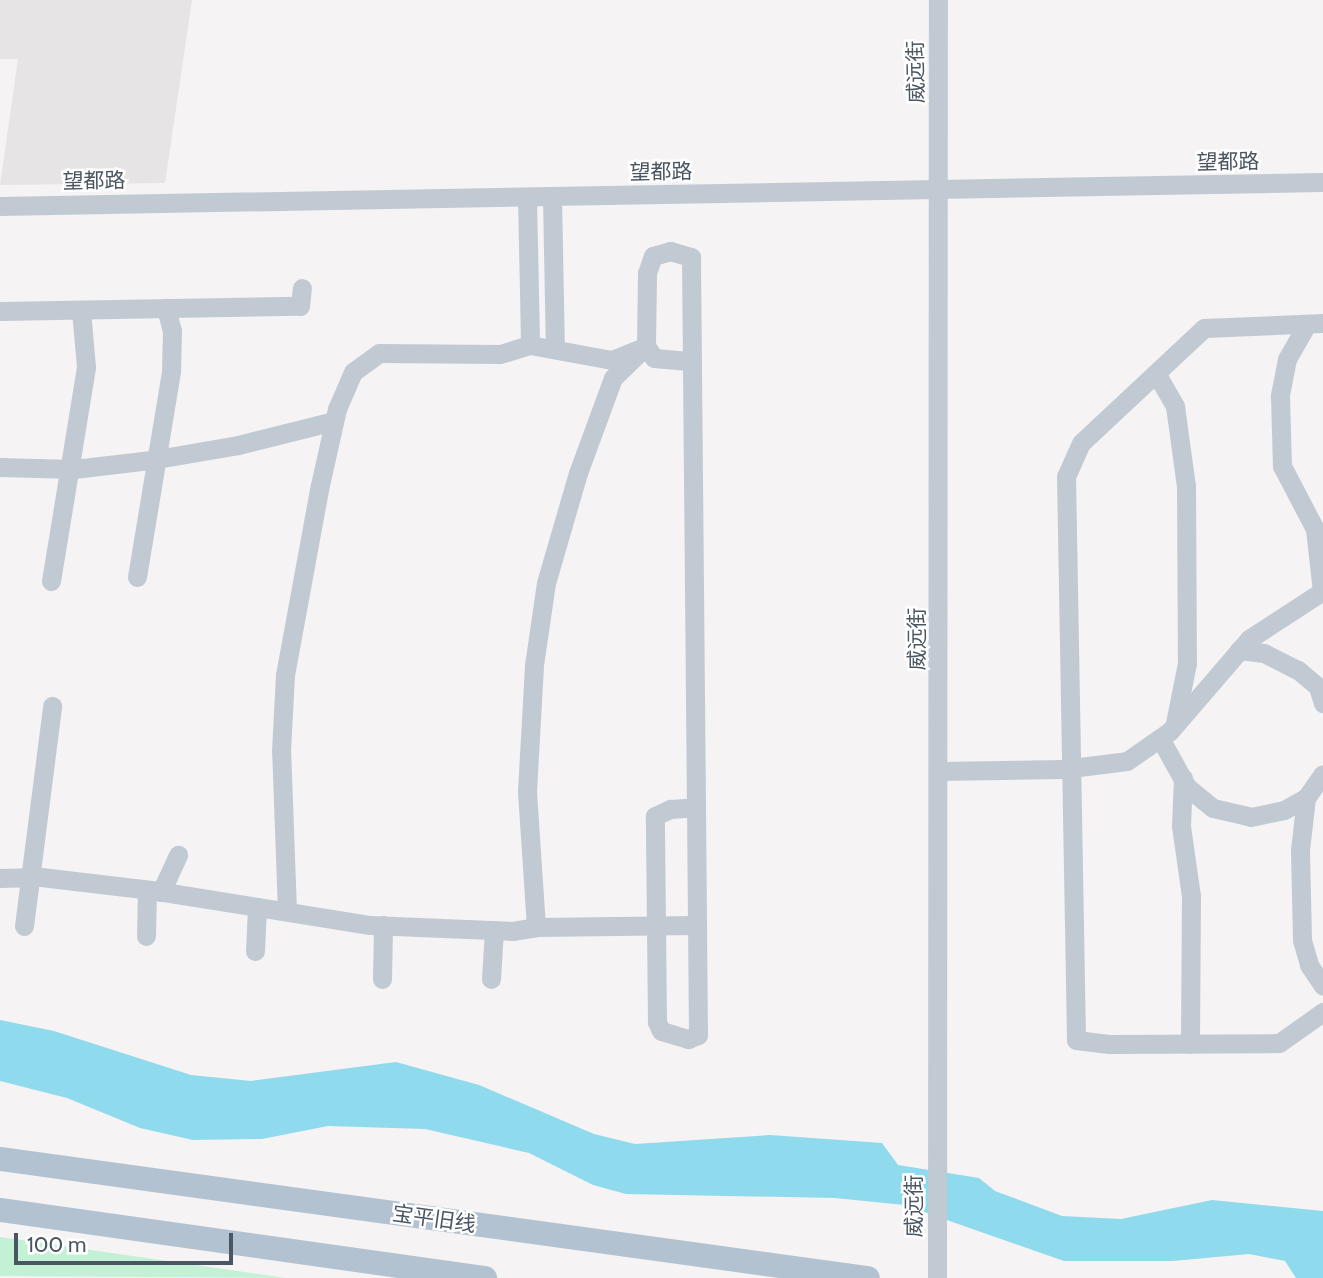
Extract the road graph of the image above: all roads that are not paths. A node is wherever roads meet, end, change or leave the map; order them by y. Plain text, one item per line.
1 (939, 0) edge
2 (1323, 182) edge
3 (940, 191) junction
4 (527, 197) junction
5 (552, 197) junction
6 (0, 206) edge
7 (303, 288) dead end
8 (166, 308) junction
9 (81, 310) junction
10 (0, 311) edge
11 (1315, 324) edge
12 (530, 345) junction
13 (646, 346) junction
14 (555, 348) junction
15 (692, 360) junction
16 (1156, 373) junction
17 (334, 421) junction
18 (154, 459) junction
19 (0, 467) edge
20 (68, 469) junction
21 (1319, 524) edge
22 (137, 577) dead end
23 (51, 581) dead end
24 (1322, 591) edge
25 (1239, 650) junction
26 (1323, 703) edge
27 (52, 706) dead end
28 (1168, 731) junction
29 (1071, 768) junction
30 (939, 771) junction
31 (1323, 774) edge
32 (1183, 778) junction
33 (1306, 798) junction
34 (696, 807) junction
35 (178, 855) dead end
36 (28, 877) junction
37 (0, 878) edge
38 (154, 891) junction
39 (257, 907) junction
40 (287, 911) junction
41 (383, 925) junction
42 (697, 925) junction
43 (24, 926) dead end
44 (536, 926) junction
45 (656, 926) junction
46 (494, 930) junction
47 (146, 936) dead end
48 (255, 951) dead end
49 (382, 979) dead end
50 (491, 979) dead end
51 (1323, 986) edge
52 (1323, 1012) edge
53 (1190, 1044) junction
54 (0, 1159) edge
55 (0, 1210) edge
56 (410, 1273) edge
57 (485, 1278) edge
58 (868, 1278) edge
59 (937, 1278) edge

1 - 3 street, 威远街
2 - 3 street, 望都路
3 - 5 street, 望都路
3 - 30 street, 威远街
4 - 5 street, 望都路
4 - 6 street, 望都路
4 - 12 street
5 - 14 street
7 - 8 street
8 - 9 street
8 - 18 street
9 - 10 street
9 - 20 street
11 - 16 street
11 - 21 street
12 - 14 street
12 - 17 street
13 - 14 street
13 - 15 street
13 - 15 street
13 - 44 street
15 - 34 street
16 - 28 street
16 - 29 street
17 - 18 street
17 - 40 street
18 - 20 street
18 - 22 street
19 - 20 street
20 - 23 street
21 - 24 street
24 - 25 street
25 - 26 street
25 - 28 street
27 - 36 street
28 - 29 street
28 - 32 street
29 - 30 street
29 - 53 street
30 - 59 street, 威远街
31 - 33 street
32 - 33 street
32 - 53 street
33 - 51 street
34 - 42 street
34 - 45 street
35 - 38 street
36 - 37 street
36 - 38 street
36 - 43 street
38 - 39 street
38 - 47 street
39 - 40 street
39 - 48 street
40 - 41 street
41 - 46 street
41 - 49 street
42 - 45 street
42 - 45 street
44 - 45 street
44 - 46 street
46 - 50 street
52 - 53 street
54 - 58 main road, 宝平旧线
55 - 56 main road
56 - 57 main road

